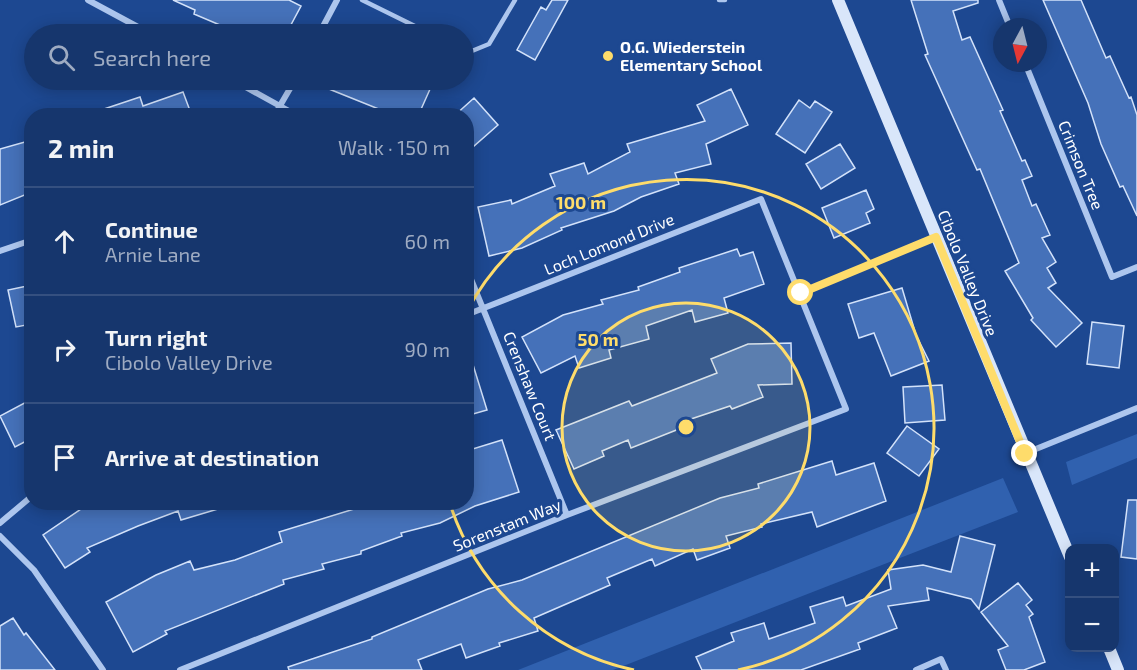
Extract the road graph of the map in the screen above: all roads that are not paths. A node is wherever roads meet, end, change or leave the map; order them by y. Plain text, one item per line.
1 (88, 0) edge
2 (337, 0) edge
3 (362, 0) edge
4 (515, 0) edge
5 (719, 0) edge
6 (725, 0) edge
7 (838, 0) edge
8 (999, 0) edge
9 (1006, 18) edge
10 (132, 24) edge
11 (324, 24) edge
12 (411, 24) edge
13 (474, 49) edge
14 (1029, 72) edge
15 (251, 90) edge
16 (290, 90) edge
17 (281, 106) junction
18 (284, 108) edge
19 (936, 237) junction
20 (24, 243) edge
21 (0, 251) edge
22 (1137, 267) edge
23 (474, 285) edge
24 (801, 293) junction
25 (484, 308) junction
26 (474, 312) edge
27 (1137, 408) edge
28 (1025, 454) junction
29 (24, 503) edge
30 (567, 515) junction
31 (0, 523) edge
32 (0, 536) edge
33 (1065, 546) edge
34 (1110, 652) edge
35 (103, 670) edge
36 (180, 670) edge
37 (916, 670) edge
38 (945, 670) edge
39 (1118, 670) edge

1 - 10 street
2 - 11 street
3 - 12 lane
4 - 13 lane
5 - 6 lane
7 - 19 main road, Cibolo Valley Drive
8 - 9 street
14 - 22 street, Crimson Tree
15 - 17 street
16 - 17 street
17 - 18 street
19 - 24 street
19 - 28 main road, Cibolo Valley Drive
20 - 21 street
23 - 25 street, Crenshaw Court
24 - 25 street, Loch Lomond Drive
24 - 30 street, Sorenstam Way
25 - 26 street, Loch Lomond Drive
25 - 30 street, Crenshaw Court
27 - 28 street
28 - 33 main road, Cibolo Valley Drive
29 - 31 street
30 - 36 street, Sorenstam Way
32 - 35 street
34 - 39 main road
37 - 38 street

